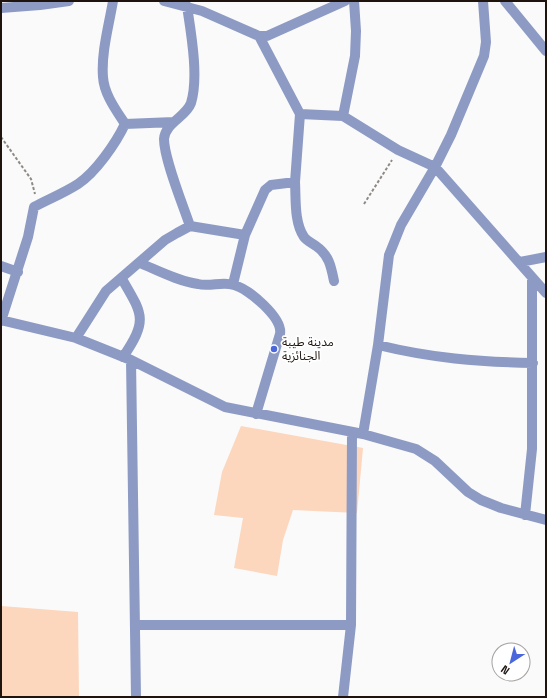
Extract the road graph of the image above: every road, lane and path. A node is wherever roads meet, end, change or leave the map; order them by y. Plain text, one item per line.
1 (69, 1) edge
2 (113, 1) edge
3 (164, 1) edge
4 (345, 1) edge
5 (354, 1) edge
6 (483, 1) edge
7 (505, 1) edge
8 (187, 6) junction
9 (202, 6) edge
10 (1, 8) edge
11 (259, 36) junction
12 (546, 51) edge
13 (300, 114) junction
14 (343, 116) junction
15 (174, 122) junction
16 (125, 124) junction
17 (1, 137) edge
18 (398, 150) junction
19 (435, 167) junction
20 (295, 182) junction
21 (364, 204) dead end
22 (34, 207) junction
23 (190, 226) junction
24 (245, 235) junction
25 (546, 257) edge
26 (520, 262) junction
27 (140, 263) junction
28 (1, 266) edge
29 (18, 272) junction
30 (532, 278) junction
31 (122, 279) junction
32 (334, 281) dead end
33 (233, 284) junction
34 (546, 293) edge
35 (1, 321) edge
36 (76, 338) junction
37 (378, 345) junction
38 (127, 358) junction
39 (533, 363) junction
40 (256, 414) junction
41 (352, 432) junction
42 (363, 434) junction
43 (525, 515) junction
44 (546, 520) edge
45 (136, 625) junction
46 (351, 625) junction
47 (136, 697) edge
48 (344, 697) edge

1 - 10 street
2 - 16 street
3 - 8 street
4 - 11 street
5 - 14 street
6 - 19 street
7 - 12 street
8 - 9 street
8 - 15 street
9 - 11 street
11 - 13 street
13 - 14 street
13 - 20 street
14 - 18 street
15 - 16 street
15 - 23 street
16 - 22 street
17 - 22 path
18 - 19 street
18 - 21 path
19 - 26 street
19 - 37 street
20 - 24 street
20 - 32 street
22 - 29 street
23 - 24 street
23 - 27 street
24 - 33 street
25 - 26 street
26 - 30 street
27 - 31 street
27 - 33 street
28 - 29 street
29 - 35 street
30 - 34 street
30 - 39 street
31 - 36 street
31 - 38 street
33 - 40 street
35 - 36 street
36 - 38 street
37 - 39 street
37 - 42 street
38 - 40 street
38 - 45 street
39 - 43 street
40 - 41 street
41 - 42 street
41 - 46 street
42 - 43 street
43 - 44 street
45 - 46 street
45 - 47 street
46 - 48 street

